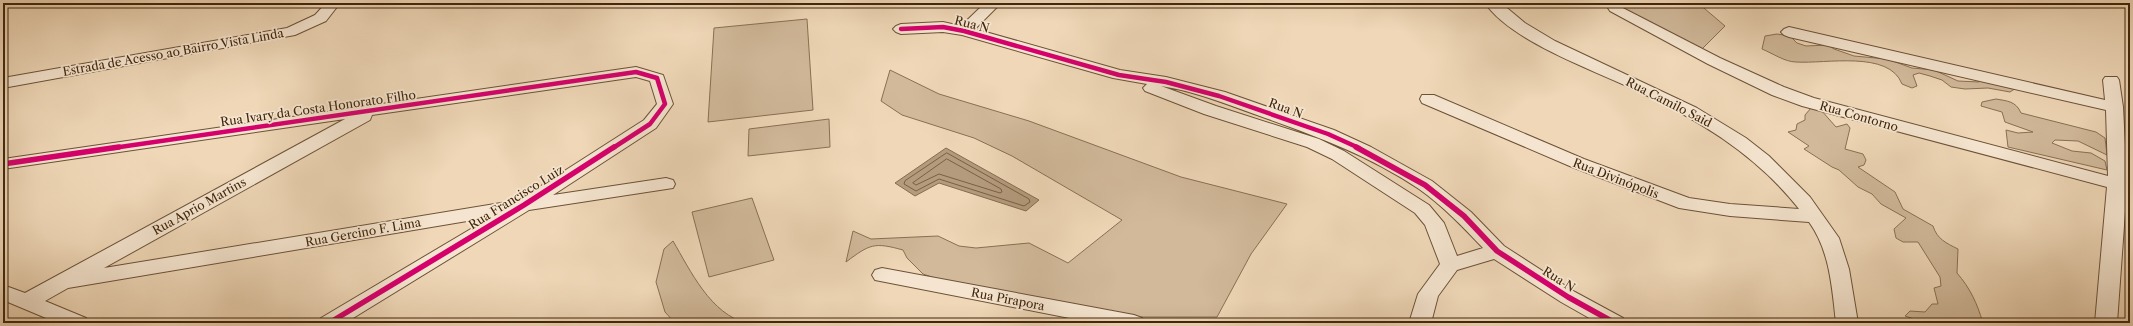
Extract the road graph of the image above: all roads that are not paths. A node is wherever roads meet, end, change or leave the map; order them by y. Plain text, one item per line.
1 (333, 3) edge
2 (994, 3) edge
3 (1492, 3) edge
4 (1614, 8) dead end
5 (901, 29) dead end
6 (964, 31) junction
7 (1789, 32) dead end
8 (636, 72) joint
9 (2111, 80) dead end
10 (3, 83) edge
11 (1428, 99) dead end
12 (2115, 106) junction
13 (373, 110) junction
14 (1296, 129) junction
15 (3, 164) edge
16 (666, 184) dead end
17 (2118, 184) junction
18 (524, 205) junction
19 (1464, 216) junction
20 (1815, 216) junction
21 (1434, 223) junction
22 (1497, 251) junction
23 (1450, 265) junction
24 (882, 275) dead end
25 (61, 282) junction
26 (3, 292) edge
27 (26, 302) junction
28 (78, 323) edge
29 (329, 323) edge
30 (1134, 323) edge
31 (1420, 323) edge
32 (1615, 323) edge
33 (1847, 323) edge
34 (2106, 323) edge

1 - 10 street, Estrada de Acesso ao Bairro Vista Linda
2 - 6 street
3 - 20 street, Rua Camilo Said
4 - 17 street, Rua Contorno
5 - 6 street, Rua N
6 - 14 street, Rua N
7 - 12 street
8 - 13 street, Rua Ivary da Costa Honorato Filho
8 - 18 street, Rua Francisco Luiz
9 - 12 street
11 - 20 street, Rua Divinópolis
12 - 17 street
13 - 15 street, Rua Ivary da Costa Honorato Filho
13 - 25 street, Rua Aprio Martins
14 - 19 street, Rua N
14 - 21 street, Rua N
16 - 18 street, Rua Gercino F. Lima
17 - 34 street
18 - 25 street, Rua Gercino F. Lima
18 - 29 street, Rua Francisco Luiz
19 - 21 street
19 - 22 street, Rua N
20 - 33 street, Rua Camilo Said
21 - 23 street, Rua N
22 - 23 street
22 - 32 street, Rua N
23 - 31 street
24 - 30 street, Rua Pirapora
25 - 27 street, Rua Aprio Martins
26 - 27 street
27 - 28 street

